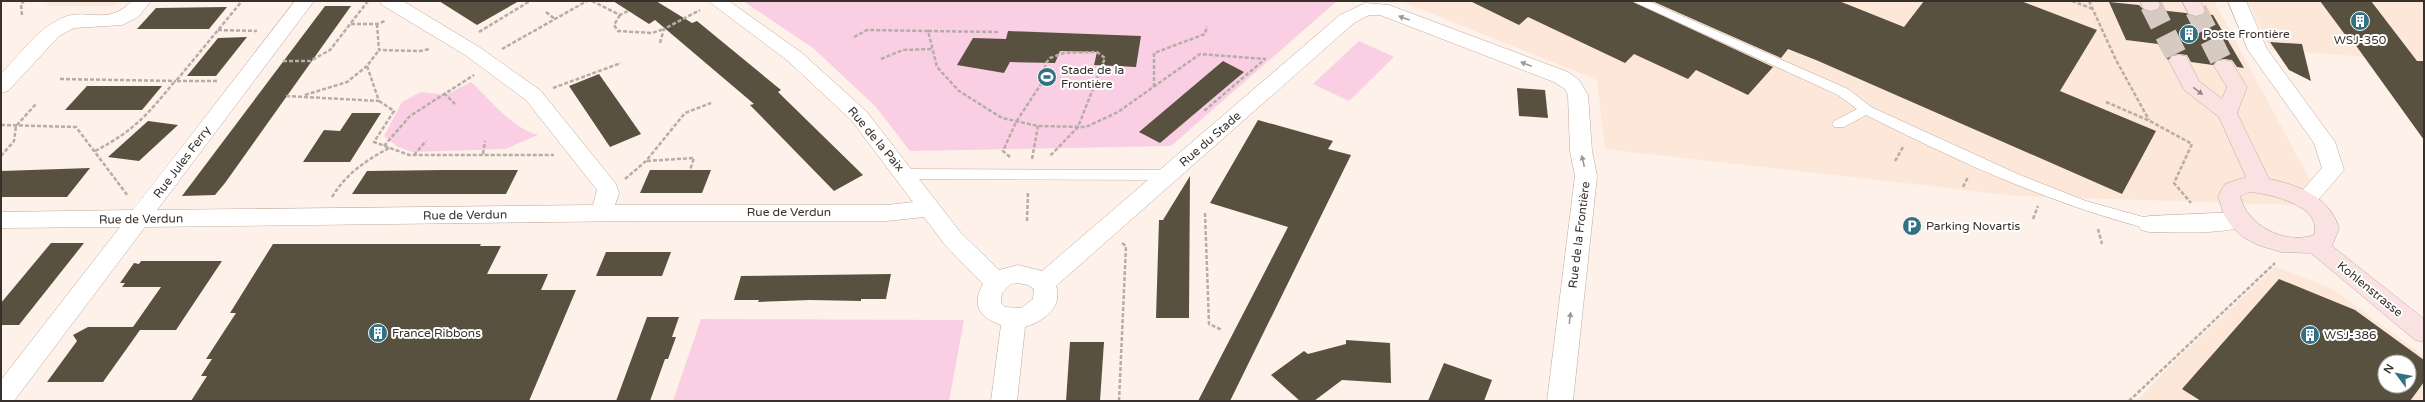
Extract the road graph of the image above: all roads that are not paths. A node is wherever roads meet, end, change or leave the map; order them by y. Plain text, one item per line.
1 (142, 1) edge
2 (305, 1) edge
3 (389, 1) edge
4 (1638, 1) edge
5 (2237, 1) edge
6 (710, 5) edge
7 (1382, 9) joint
8 (2179, 61) tunnel mouth
9 (2224, 66) tunnel mouth
10 (1, 86) edge
11 (1866, 110) junction
12 (2227, 113) junction
13 (1839, 124) dead end
14 (905, 174) junction
15 (1168, 175) junction
16 (2260, 184) junction
17 (2305, 200) junction
18 (604, 203) junction
19 (928, 208) junction
20 (1, 220) edge
21 (138, 220) junction
22 (2239, 220) junction
23 (2149, 224) joint
24 (2316, 245) junction
25 (997, 282) junction
26 (1044, 284) junction
27 (1014, 320) junction
28 (2424, 333) edge
29 (1, 399) edge
30 (1004, 401) edge
31 (1560, 401) edge

1 - 10 street
2 - 21 street, Rue Jules Ferry
3 - 18 street
4 - 11 lane
5 - 17 street
6 - 14 street, Rue de la Paix
7 - 15 street, Rue du Stade
31 -> 7 street, Rue de la Frontière
8 -> 12 main road
9 - 12 main road
11 - 13 lane
11 - 23 lane
12 - 16 main road
14 - 15 lane
14 - 19 street, Rue de la Paix
15 - 26 street, Rue du Stade
16 - 17 main road
16 - 22 main road
17 - 24 main road
18 - 19 street, Rue de Verdun
18 - 21 street, Rue de Verdun
19 - 25 street, Rue de la Paix
20 - 21 street, Rue de Verdun
21 - 29 street, Rue Jules Ferry
22 - 23 street
22 - 24 main road
24 - 28 main road, Kohlenstrasse
25 - 26 street
25 - 27 street
26 - 27 street
27 - 30 street

